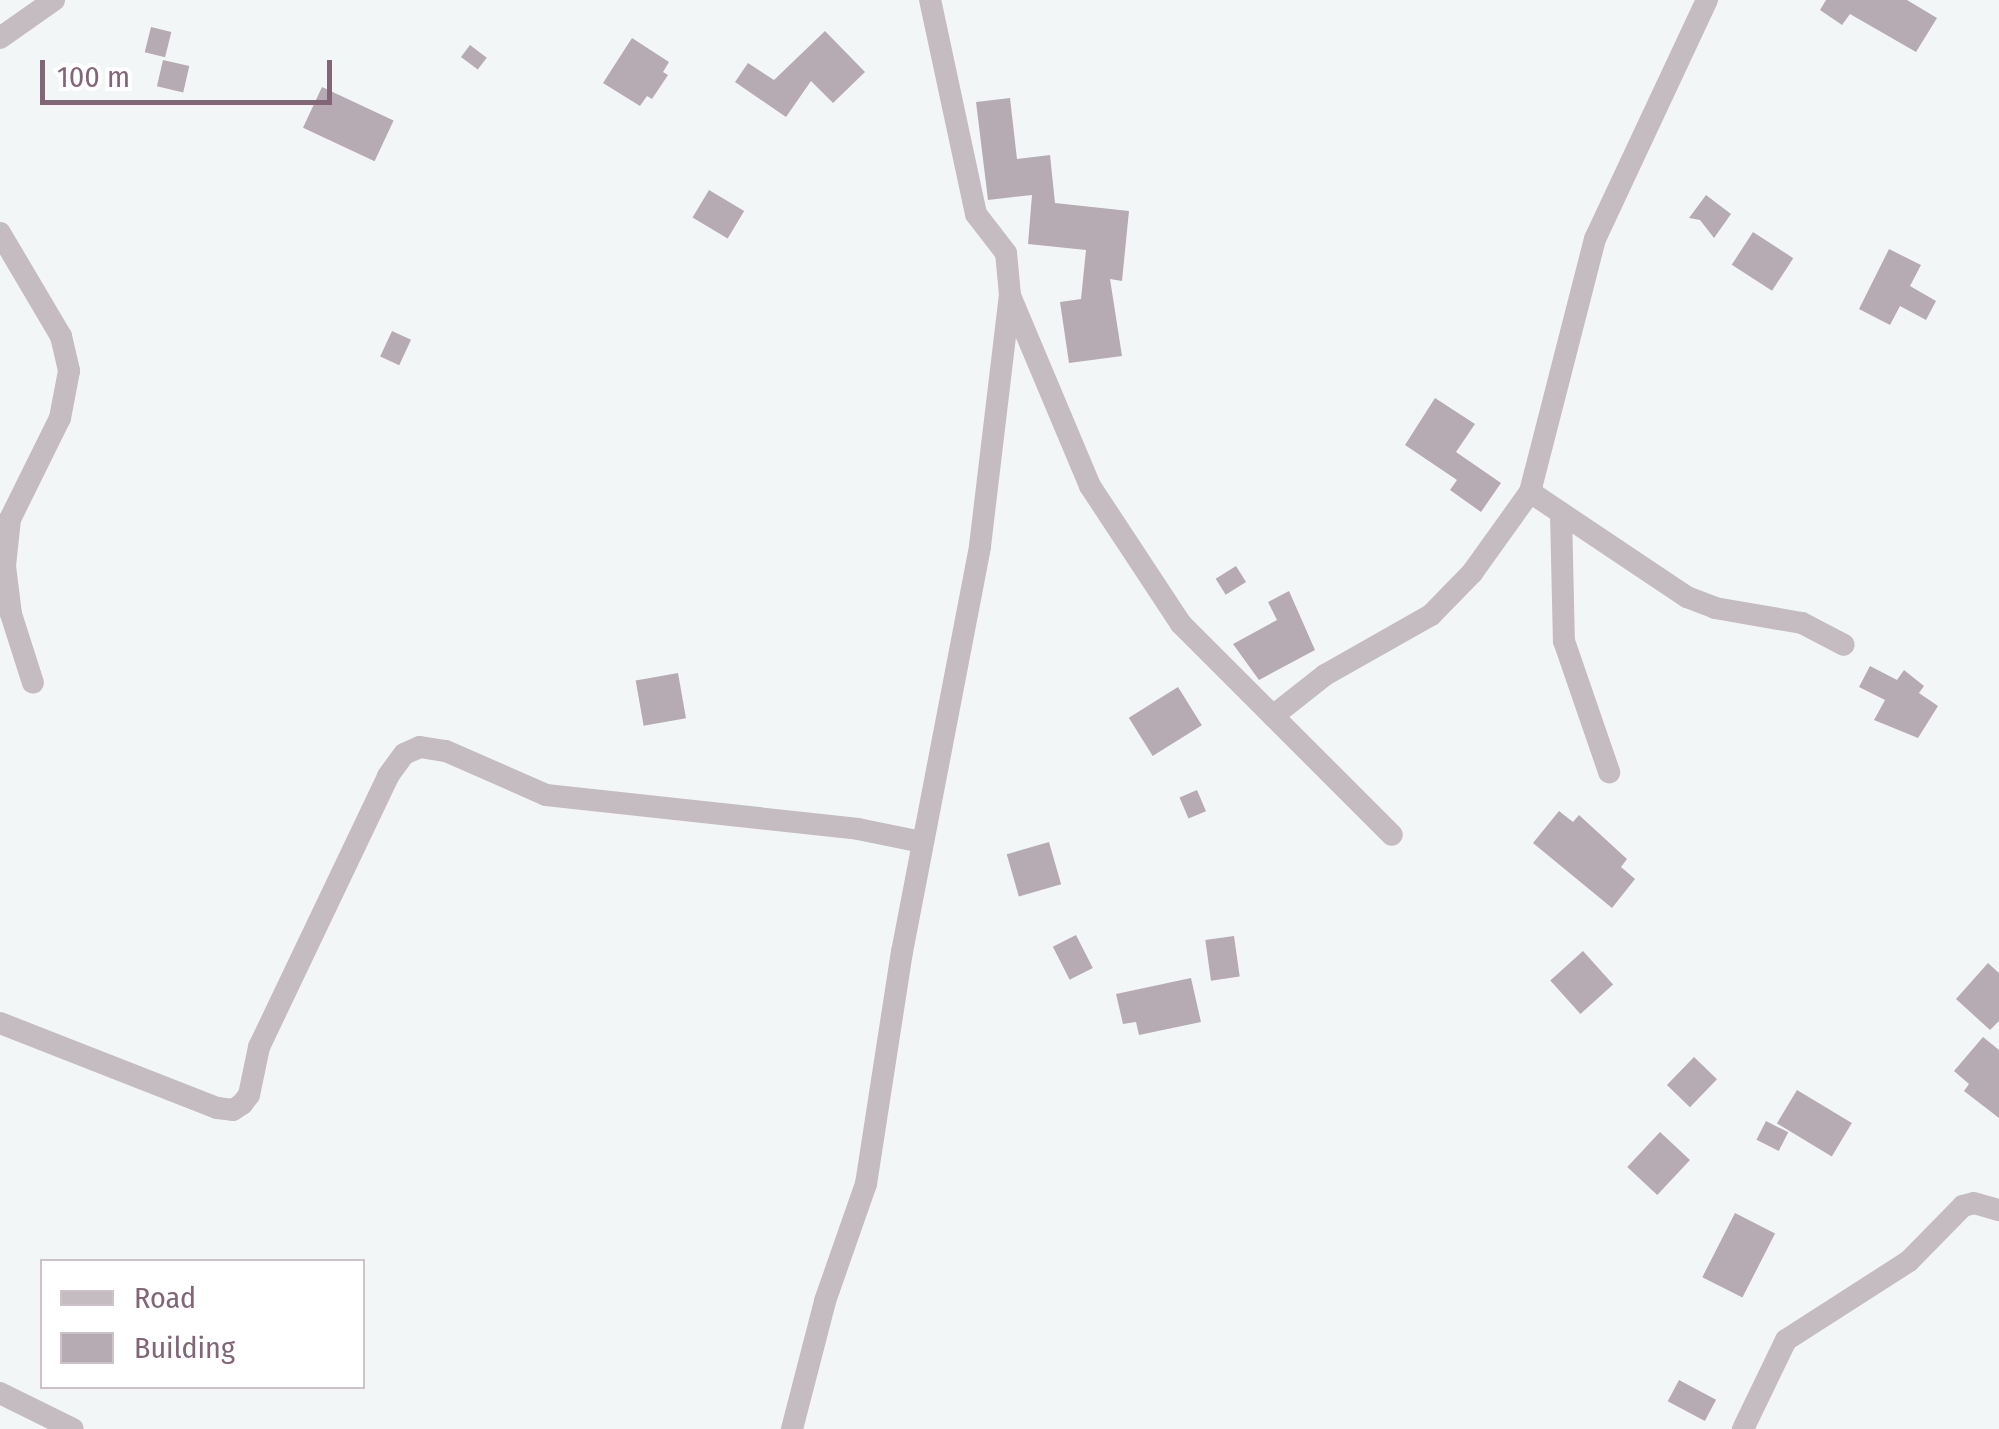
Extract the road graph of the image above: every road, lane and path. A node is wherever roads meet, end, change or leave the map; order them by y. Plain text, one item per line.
1 (54, 0) edge
2 (930, 0) edge
3 (1707, 0) edge
4 (0, 38) edge
5 (0, 233) edge
6 (1010, 295) junction
7 (1530, 492) junction
8 (1561, 513) junction
9 (1844, 645) dead end
10 (33, 683) dead end
11 (1273, 716) junction
12 (1609, 772) dead end
13 (1392, 835) dead end
14 (922, 842) junction
15 (0, 1023) edge
16 (1999, 1210) edge
17 (0, 1393) edge
18 (73, 1429) edge
19 (792, 1429) edge
20 (1743, 1429) edge

1 - 4 street
2 - 6 street
3 - 7 street
5 - 10 street
6 - 11 street
6 - 14 street
7 - 8 street
7 - 11 street
8 - 9 street
8 - 12 street
11 - 13 street
14 - 15 street
14 - 19 street
16 - 20 street
17 - 18 street

